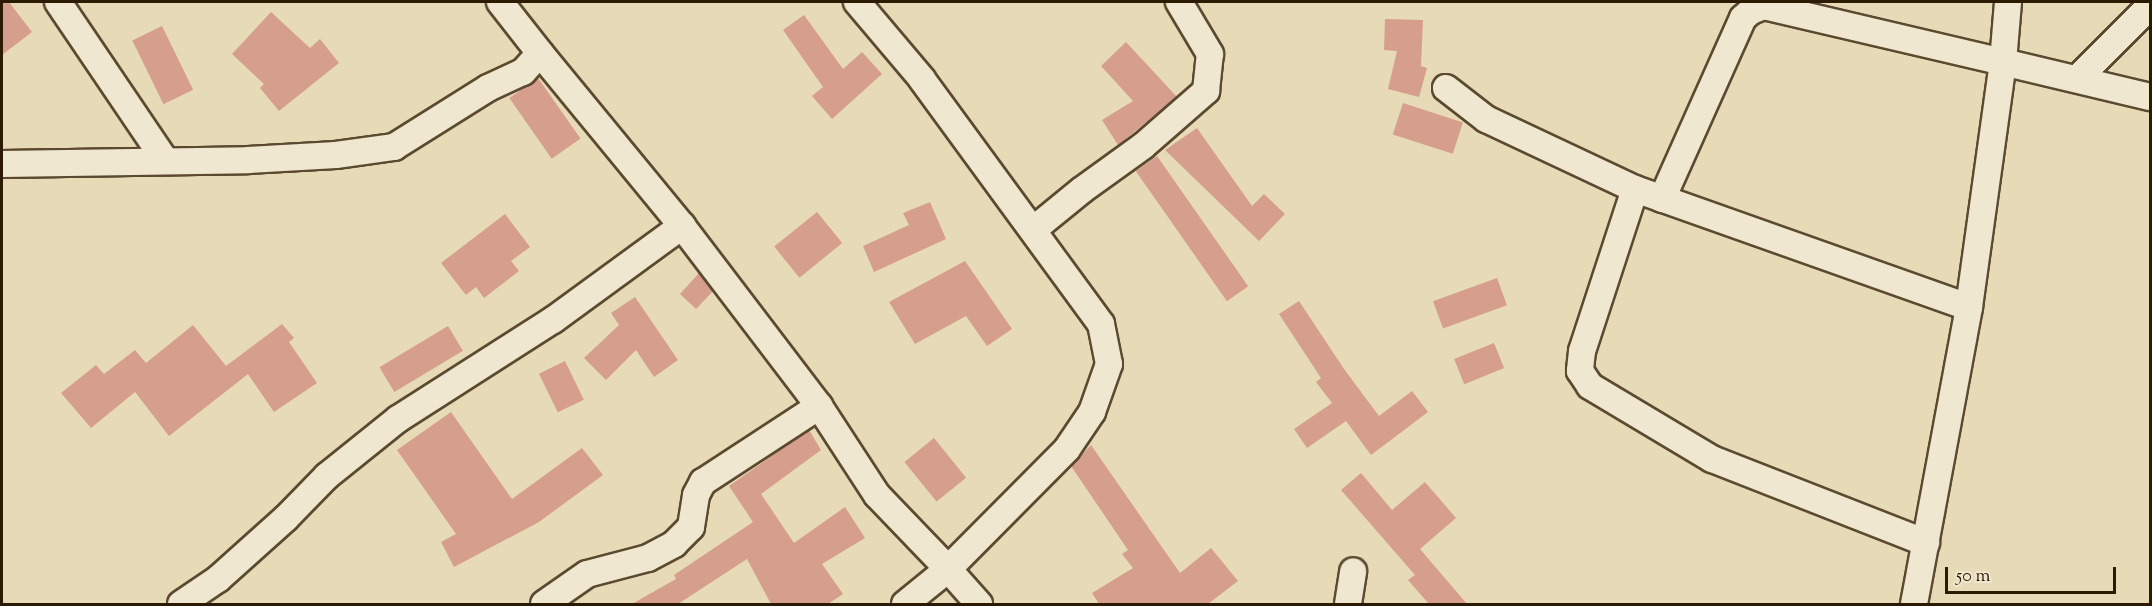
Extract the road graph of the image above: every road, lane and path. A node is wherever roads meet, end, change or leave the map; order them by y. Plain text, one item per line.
1 (58, 2) edge
2 (500, 2) edge
3 (857, 2) edge
4 (1179, 2) edge
5 (2008, 2) edge
6 (2151, 6) edge
7 (540, 53) junction
8 (2003, 62) junction
9 (2078, 78) junction
10 (1446, 88) dead end
11 (2151, 97) edge
12 (165, 160) junction
13 (2, 164) edge
14 (1635, 189) junction
15 (1662, 199) junction
16 (682, 226) junction
17 (1033, 230) junction
18 (1969, 307) junction
19 (819, 406) junction
20 (1926, 543) junction
21 (948, 569) junction
22 (1353, 571) dead end
23 (181, 604) edge
24 (544, 604) edge
25 (905, 604) edge
26 (979, 604) edge
27 (1348, 604) edge
28 (1914, 604) edge

1 - 12 street
2 - 7 street
3 - 17 street
4 - 17 street
5 - 8 street
6 - 9 street
7 - 12 street
7 - 16 street
8 - 9 street
8 - 15 street
8 - 18 street
9 - 11 street
10 - 14 street
12 - 13 street
14 - 15 street
14 - 20 street
15 - 18 street
16 - 19 street
16 - 23 street
17 - 21 street
18 - 20 street
19 - 21 street
19 - 24 street
20 - 28 street
21 - 25 street
21 - 26 street
22 - 27 street

